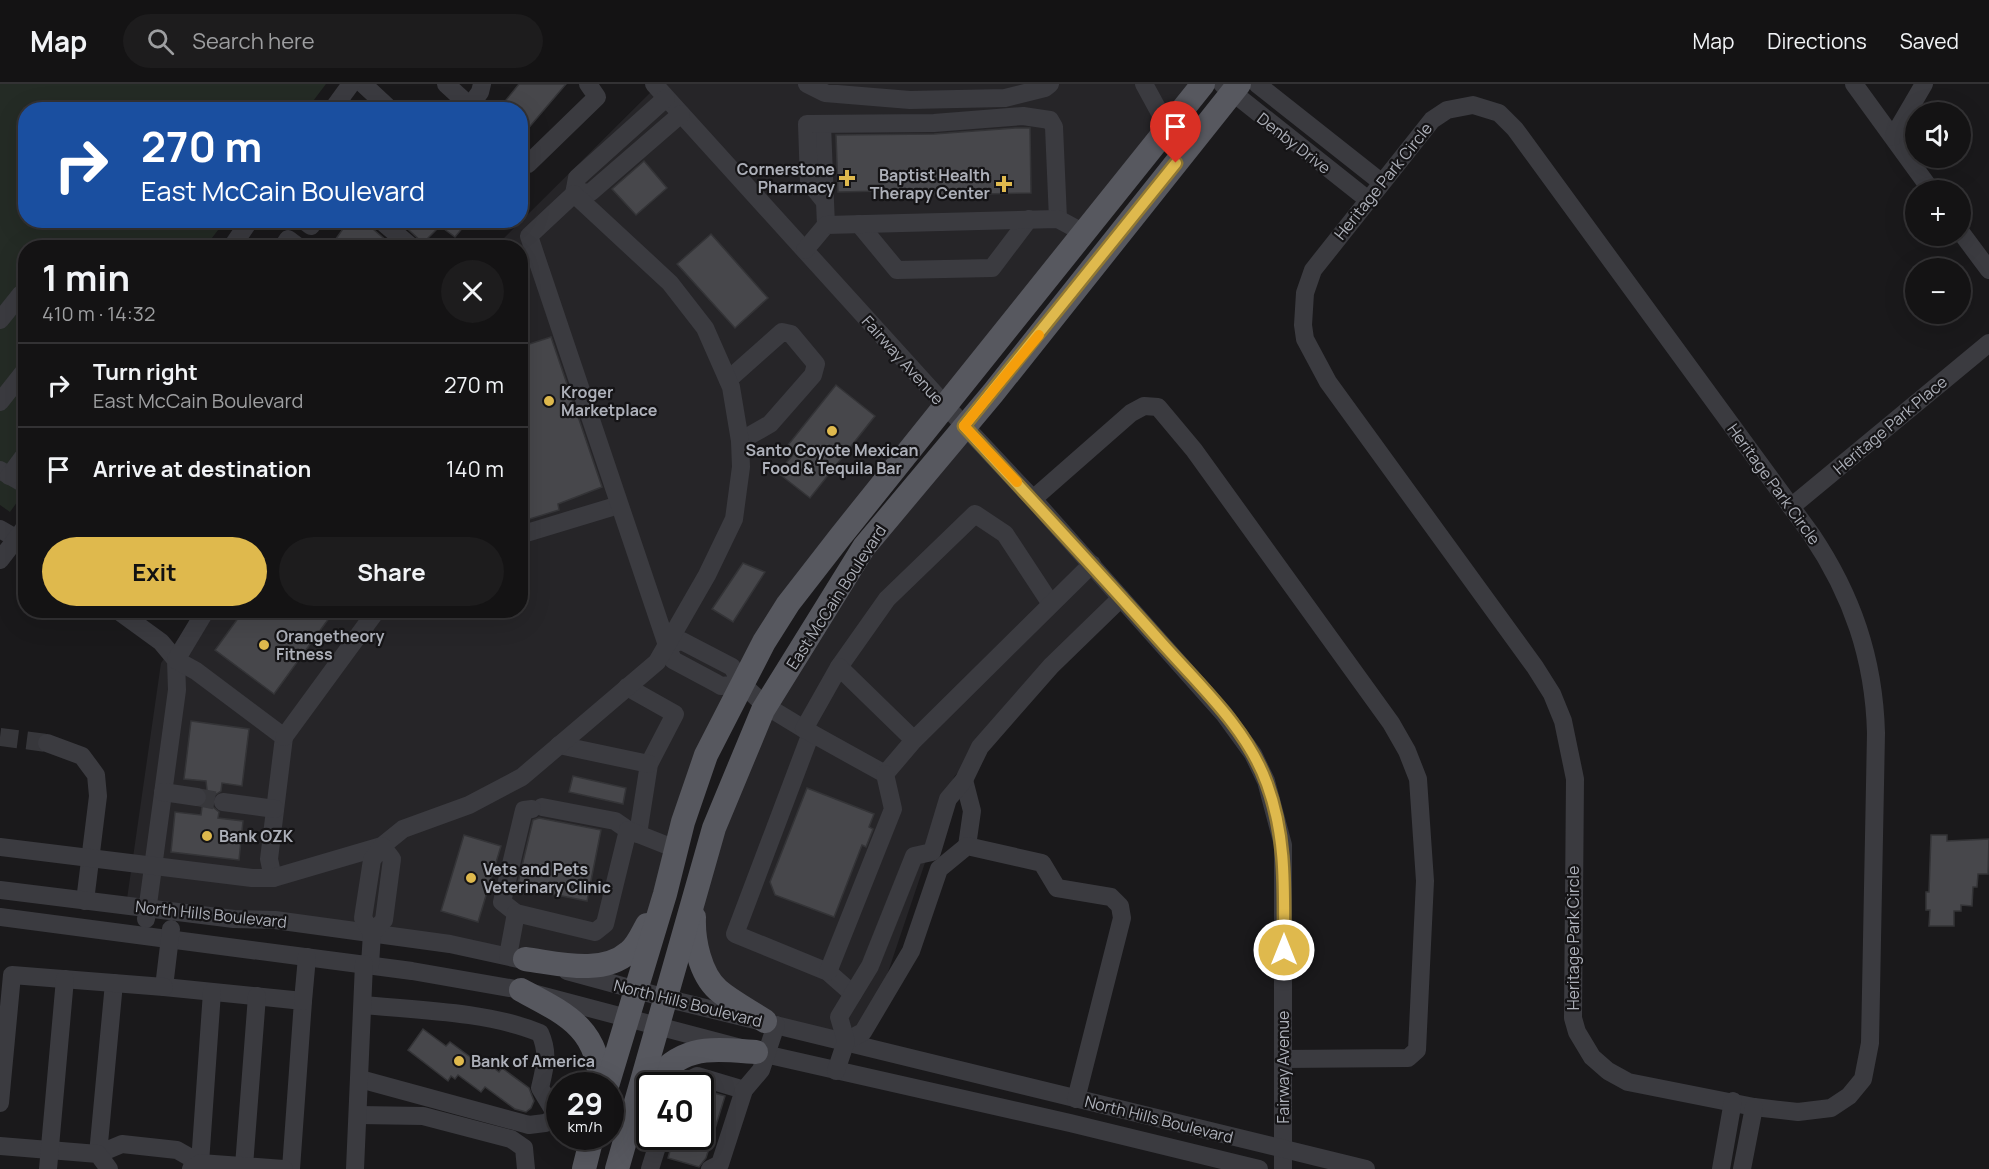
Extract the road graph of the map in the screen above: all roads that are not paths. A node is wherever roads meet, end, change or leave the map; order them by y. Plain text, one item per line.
1 (351, 84) edge
2 (363, 84) edge
3 (446, 84) edge
4 (482, 84) edge
5 (588, 84) edge
6 (807, 84) edge
7 (1050, 84) edge
8 (1144, 84) edge
9 (1203, 84) edge
10 (1257, 84) edge
11 (1854, 84) edge
12 (1924, 84) edge
13 (1231, 87) edge
14 (660, 91) edge
15 (338, 102) edge
16 (382, 102) edge
17 (466, 102) edge
18 (473, 102) edge
19 (681, 114) junction
20 (1168, 128) junction
21 (1893, 137) junction
22 (528, 164) dead end
23 (1924, 180) edge
24 (1381, 182) junction
25 (573, 194) junction
26 (1367, 199) junction
27 (1029, 219) junction
28 (1058, 219) junction
29 (859, 224) junction
30 (826, 225) junction
31 (389, 228) edge
32 (1084, 233) junction
33 (404, 240) edge
34 (525, 240) edge
35 (1971, 246) edge
36 (805, 250) junction
37 (528, 256) edge
38 (1989, 270) edge
39 (18, 298) edge
40 (0, 320) edge
41 (1989, 343) edge
42 (18, 379) edge
43 (728, 380) junction
44 (0, 402) edge
45 (945, 405) junction
46 (964, 426) junction
47 (740, 441) junction
48 (18, 460) edge
49 (4, 473) edge
50 (18, 481) edge
51 (1033, 499) junction
52 (619, 505) junction
53 (1791, 507) junction
54 (0, 529) edge
55 (528, 533) edge
56 (18, 534) edge
57 (18, 541) edge
58 (0, 560) edge
59 (1092, 564) junction
60 (1121, 598) junction
61 (1051, 604) junction
62 (128, 618) edge
63 (201, 618) edge
64 (371, 618) edge
65 (667, 645) junction
66 (176, 660) junction
67 (839, 667) junction
68 (742, 684) junction
69 (627, 687) junction
70 (766, 706) junction
71 (808, 731) junction
72 (284, 737) junction
73 (914, 740) junction
74 (47, 743) tunnel mouth
75 (559, 745) junction
76 (649, 764) junction
77 (885, 774) junction
78 (964, 780) junction
79 (163, 792) junction
80 (197, 797) tunnel mouth
81 (223, 802) tunnel mouth
82 (275, 809) junction
83 (633, 832) junction
84 (382, 846) junction
85 (966, 846) junction
86 (0, 847) edge
87 (676, 849) junction
88 (91, 858) junction
89 (153, 866) junction
90 (273, 878) junction
91 (0, 890) edge
92 (665, 894) junction
93 (694, 895) junction
94 (85, 901) junction
95 (509, 908) junction
96 (148, 909) junction
97 (174, 912) junction
98 (0, 917) edge
99 (372, 933) junction
100 (143, 936) junction
101 (170, 939) junction
102 (307, 957) junction
103 (517, 958) junction
104 (367, 965) junction
105 (828, 972) junction
106 (65, 979) junction
107 (114, 983) junction
108 (164, 987) junction
109 (521, 990) junction
110 (636, 990) junction
111 (212, 992) junction
112 (853, 994) junction
113 (257, 996) junction
114 (665, 998) junction
115 (303, 1000) junction
116 (363, 1005) junction
117 (629, 1017) junction
118 (770, 1023) junction
119 (658, 1024) junction
120 (846, 1041) junction
121 (761, 1053) junction
122 (1283, 1059) junction
123 (836, 1071) junction
124 (598, 1072) edge
125 (611, 1072) edge
126 (647, 1072) edge
127 (663, 1072) edge
128 (360, 1079) junction
129 (714, 1081) edge
130 (744, 1090) junction
131 (546, 1097) edge
132 (1076, 1099) junction
133 (1733, 1101) junction
134 (0, 1103) edge
135 (1754, 1107) junction
136 (359, 1115) junction
137 (636, 1119) edge
138 (546, 1122) edge
139 (0, 1146) edge
140 (1282, 1149) junction
141 (49, 1150) junction
142 (589, 1150) edge
143 (656, 1150) edge
144 (98, 1154) junction
145 (195, 1166) edge
146 (244, 1166) junction
147 (623, 1167) edge
148 (48, 1169) edge
149 (109, 1169) edge
150 (284, 1169) edge
151 (291, 1169) edge
152 (355, 1169) edge
153 (526, 1169) edge
154 (584, 1169) edge
155 (650, 1169) edge
156 (710, 1169) edge
157 (1259, 1169) edge
158 (1283, 1169) edge
159 (1366, 1169) edge
160 (1720, 1169) edge
161 (1742, 1169) edge

1 - 15 street
2 - 16 street
3 - 17 street
4 - 18 street
5 - 22 street
6 - 7 street
8 - 20 street
9 - 20 main road, East McCain Boulevard
10 - 24 street, Denby Drive
11 - 21 street
12 - 21 street
13 - 26 street, Denby Drive
13 - 46 main road, East McCain Boulevard
14 - 19 street, Fairway Avenue
14 - 25 street
19 - 25 street
19 - 36 street, Fairway Avenue
20 - 32 main road, East McCain Boulevard
21 - 23 street
24 - 26 street, Heritage Park Circle
24 - 53 street, Heritage Park Circle
25 - 34 street
25 - 43 street
26 - 133 street, Heritage Park Circle
27 - 28 street
27 - 29 street
27 - 29 street
28 - 30 street
28 - 32 street
29 - 30 street
30 - 36 street
31 - 33 street
32 - 45 main road, East McCain Boulevard
35 - 38 street
36 - 45 street, Fairway Avenue
37 - 52 street
39 - 40 street
41 - 53 street, Heritage Park Place
42 - 44 street
43 - 47 street
43 - 47 street
45 - 46 street, Fairway Avenue
45 - 68 main road, East McCain Boulevard
46 - 51 street, Fairway Avenue
46 - 70 main road, East McCain Boulevard
47 - 65 street
48 - 49 street
49 - 50 street
51 - 59 street, Fairway Avenue
51 - 122 street
52 - 55 street
52 - 65 street
53 - 135 street, Heritage Park Circle
54 - 56 street
57 - 58 street
59 - 60 street, Fairway Avenue
59 - 61 street
60 - 78 street
60 - 122 street, Fairway Avenue
61 - 67 street
61 - 73 street
62 - 66 street
63 - 66 street
64 - 72 street
65 - 68 street
65 - 69 street
66 - 72 street
66 - 79 street
67 - 71 street
67 - 73 street
68 - 70 street
68 - 87 main road, East McCain Boulevard
69 - 75 street
69 - 76 street
70 - 71 street
70 - 93 main road, East McCain Boulevard
71 - 77 street
71 - 105 street
72 - 82 street
73 - 77 street
74 - 88 street
75 - 76 street
75 - 84 street
76 - 83 street
77 - 105 street
78 - 85 street
78 - 112 street
79 - 80 street
79 - 89 street
81 - 82 street
82 - 90 street
83 - 87 street
83 - 95 street
83 - 95 street
84 - 90 street
84 - 99 street
85 - 120 street
85 - 132 street
86 - 88 street
87 - 92 main road, East McCain Boulevard
88 - 89 street
88 - 94 street
89 - 90 street
89 - 96 street
91 - 94 street, North Hills Boulevard
92 - 103 main road
92 - 110 main road, East McCain Boulevard
93 - 114 main road, East McCain Boulevard
93 - 118 main road
94 - 96 street, North Hills Boulevard
95 - 103 street
96 - 97 street, North Hills Boulevard
96 - 100 street
97 - 99 street, North Hills Boulevard
97 - 101 street
98 - 100 street, North Hills Boulevard
99 - 103 street, North Hills Boulevard
99 - 104 street
100 - 101 street, North Hills Boulevard
101 - 102 street, North Hills Boulevard
101 - 108 street
102 - 104 street, North Hills Boulevard
102 - 115 street
103 - 110 street, North Hills Boulevard
104 - 109 street, North Hills Boulevard
104 - 116 street
105 - 112 street
106 - 107 street
106 - 134 street
106 - 141 street
107 - 108 street
107 - 144 street
108 - 111 street
109 - 117 street, North Hills Boulevard
109 - 124 main road
110 - 114 street, North Hills Boulevard
110 - 117 main road, East McCain Boulevard
111 - 113 street
111 - 145 street
112 - 120 street
113 - 115 street
113 - 146 street
114 - 118 street, North Hills Boulevard
114 - 119 main road, East McCain Boulevard
115 - 151 street
116 - 128 street
116 - 131 street
117 - 119 street, North Hills Boulevard
117 - 125 main road, East McCain Boulevard
118 - 120 street, North Hills Boulevard
118 - 121 street
119 - 121 street, North Hills Boulevard
119 - 126 main road, East McCain Boulevard
120 - 123 street
120 - 132 street, North Hills Boulevard
121 - 123 street, North Hills Boulevard
121 - 127 main road
121 - 130 street
122 - 140 street, Fairway Avenue
123 - 157 street, North Hills Boulevard
128 - 136 street
128 - 138 street
129 - 130 street
130 - 156 street
132 - 140 street, North Hills Boulevard
133 - 135 street, Heritage Park Circle
133 - 160 street
135 - 161 street
136 - 152 street
136 - 153 street
137 - 147 main road, East McCain Boulevard
139 - 141 street
140 - 158 street, Fairway Avenue
140 - 159 street, North Hills Boulevard
141 - 144 street
141 - 148 street
142 - 154 main road
143 - 155 street
144 - 145 street
144 - 149 street
145 - 146 street
146 - 150 street

